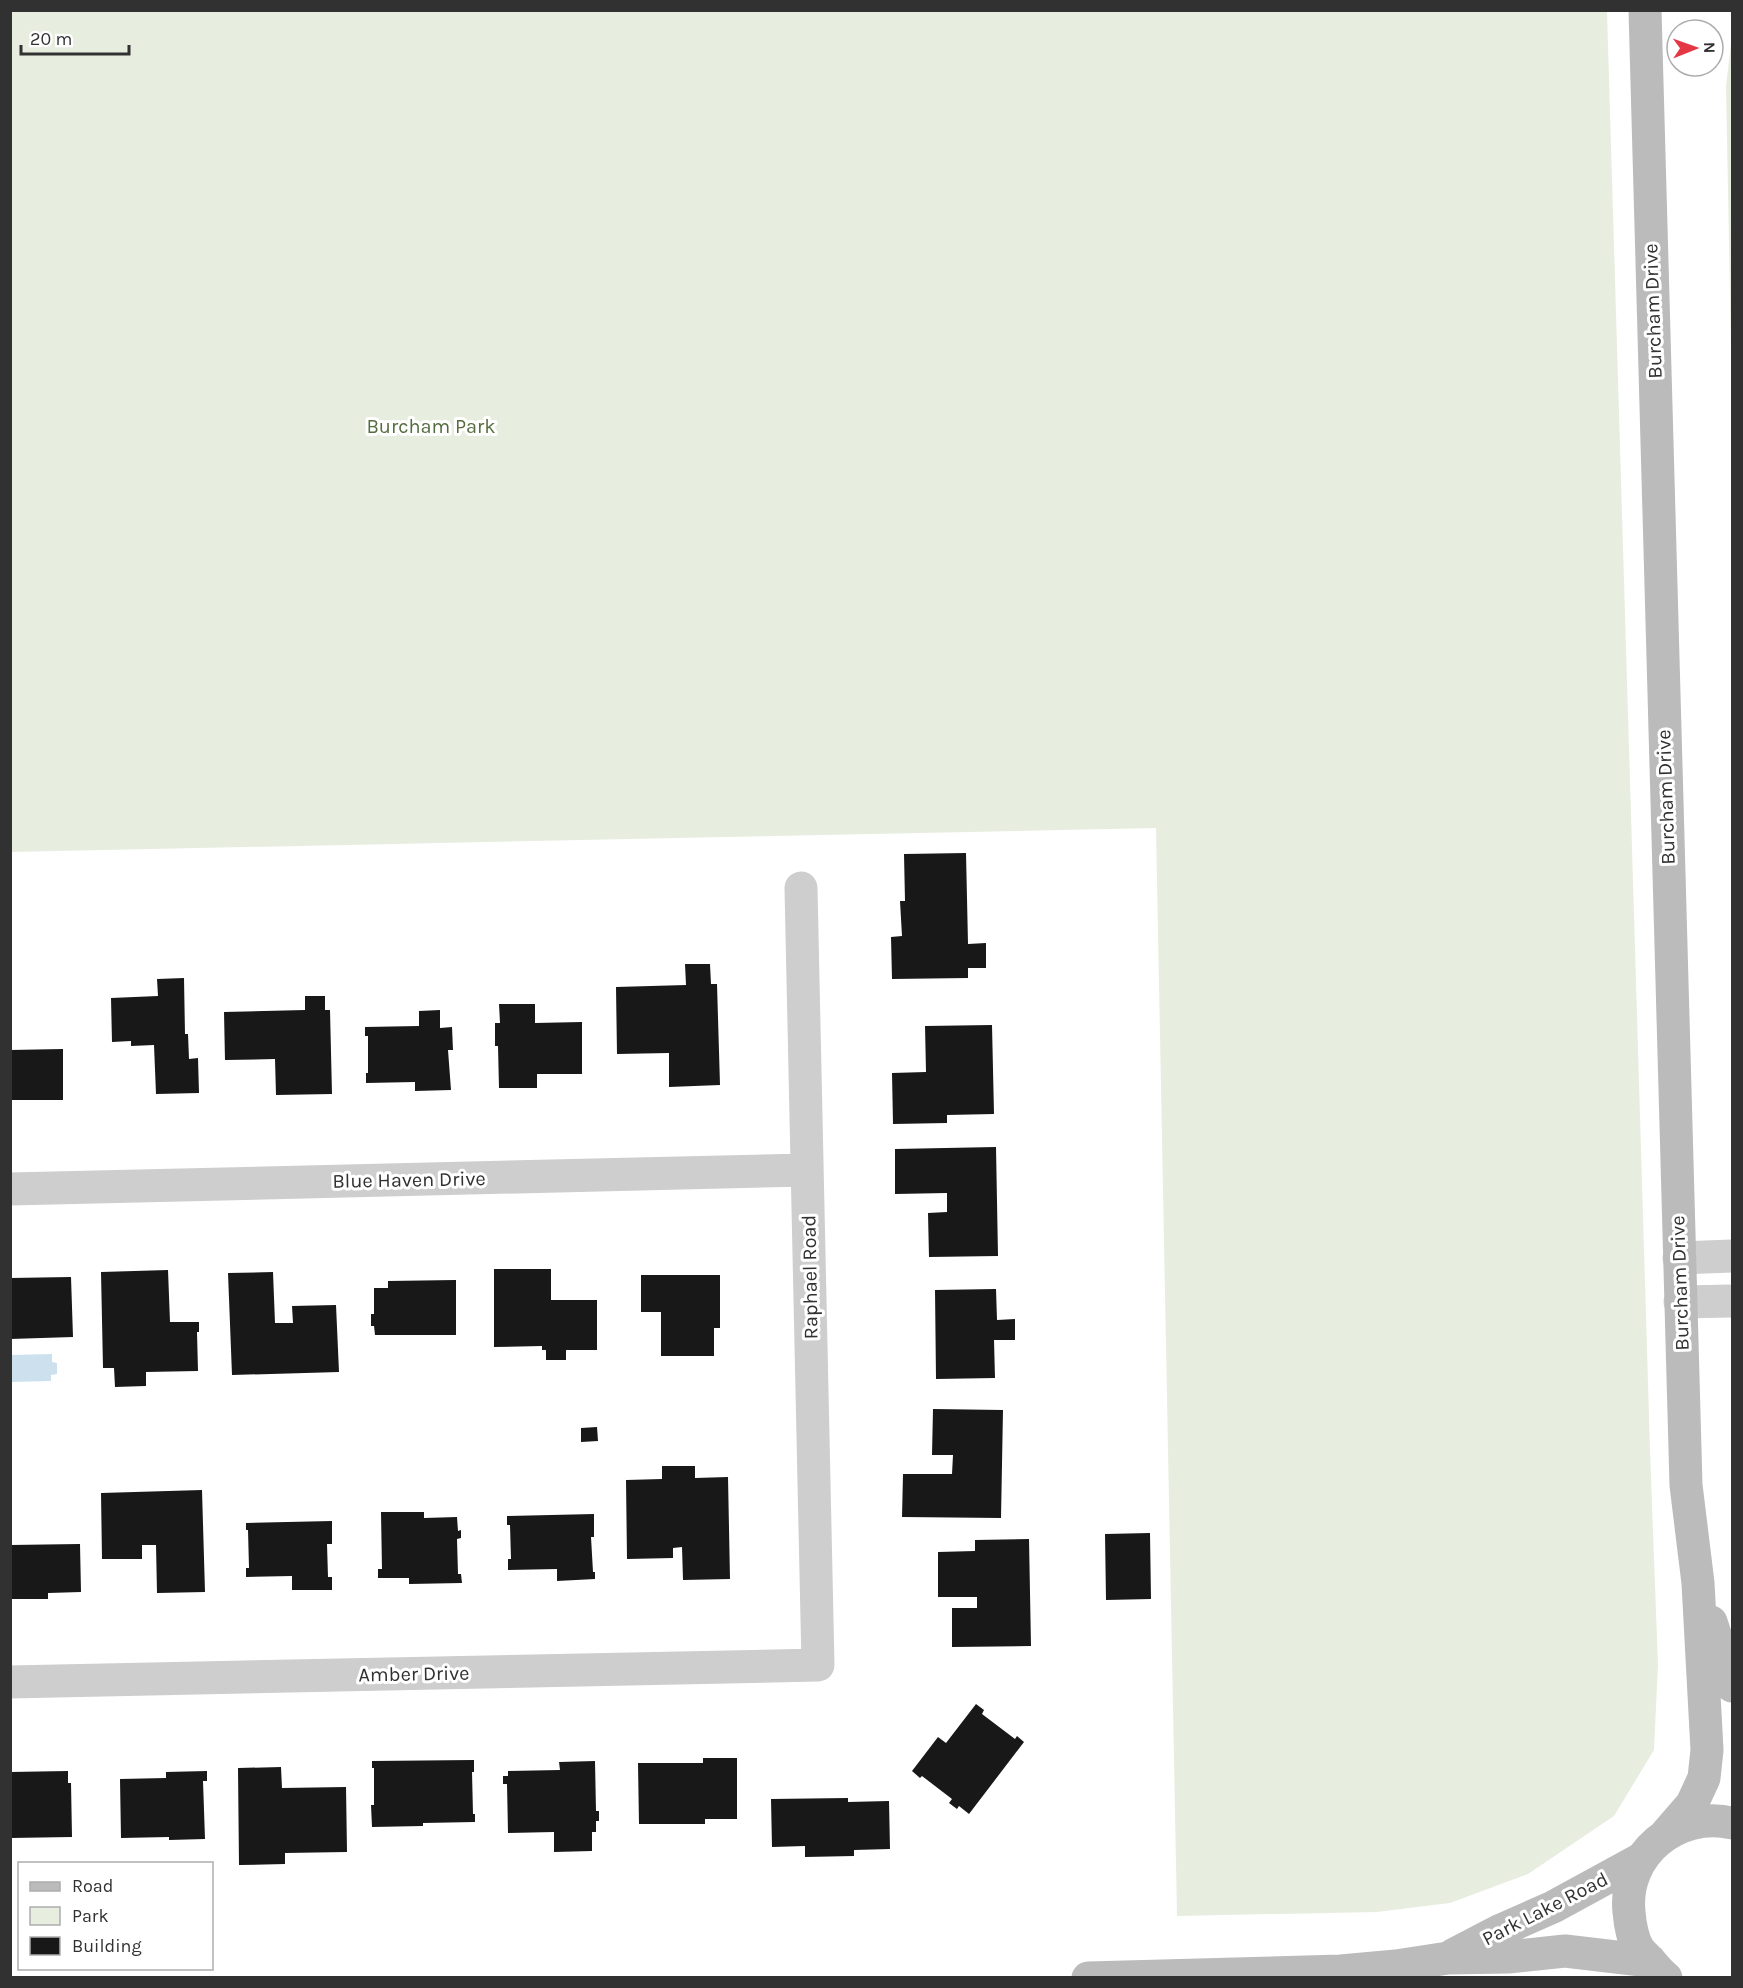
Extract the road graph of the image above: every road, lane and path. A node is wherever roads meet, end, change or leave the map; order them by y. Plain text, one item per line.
1 (1645, 10) edge
2 (801, 888) dead end
3 (807, 1170) junction
4 (10, 1189) edge
5 (1732, 1256) edge
6 (1679, 1258) junction
7 (1732, 1301) edge
8 (1680, 1302) junction
9 (1698, 1583) junction
10 (818, 1665) joint
11 (10, 1682) edge
12 (1732, 1686) edge
13 (1732, 1823) edge
14 (1666, 1834) junction
15 (1641, 1859) junction
16 (1448, 1958) junction
17 (1659, 1972) edge
18 (1088, 1977) edge

1 - 6 street, Burcham Drive
2 - 3 street, Raphael Road
3 - 4 street, Blue Haven Drive
3 - 10 street, Raphael Road
5 - 6 street
6 - 8 street, Burcham Drive
7 - 8 street
8 - 9 street, Burcham Drive
9 - 12 street, Burcham Drive
9 - 14 street, Burcham Drive
10 - 11 street, Amber Drive
13 - 14 street
14 - 15 street, Burcham Drive
15 - 16 street, Park Lake Road
15 - 17 street
16 - 17 street, Park Lake Road
16 - 18 street, Park Lake Road

